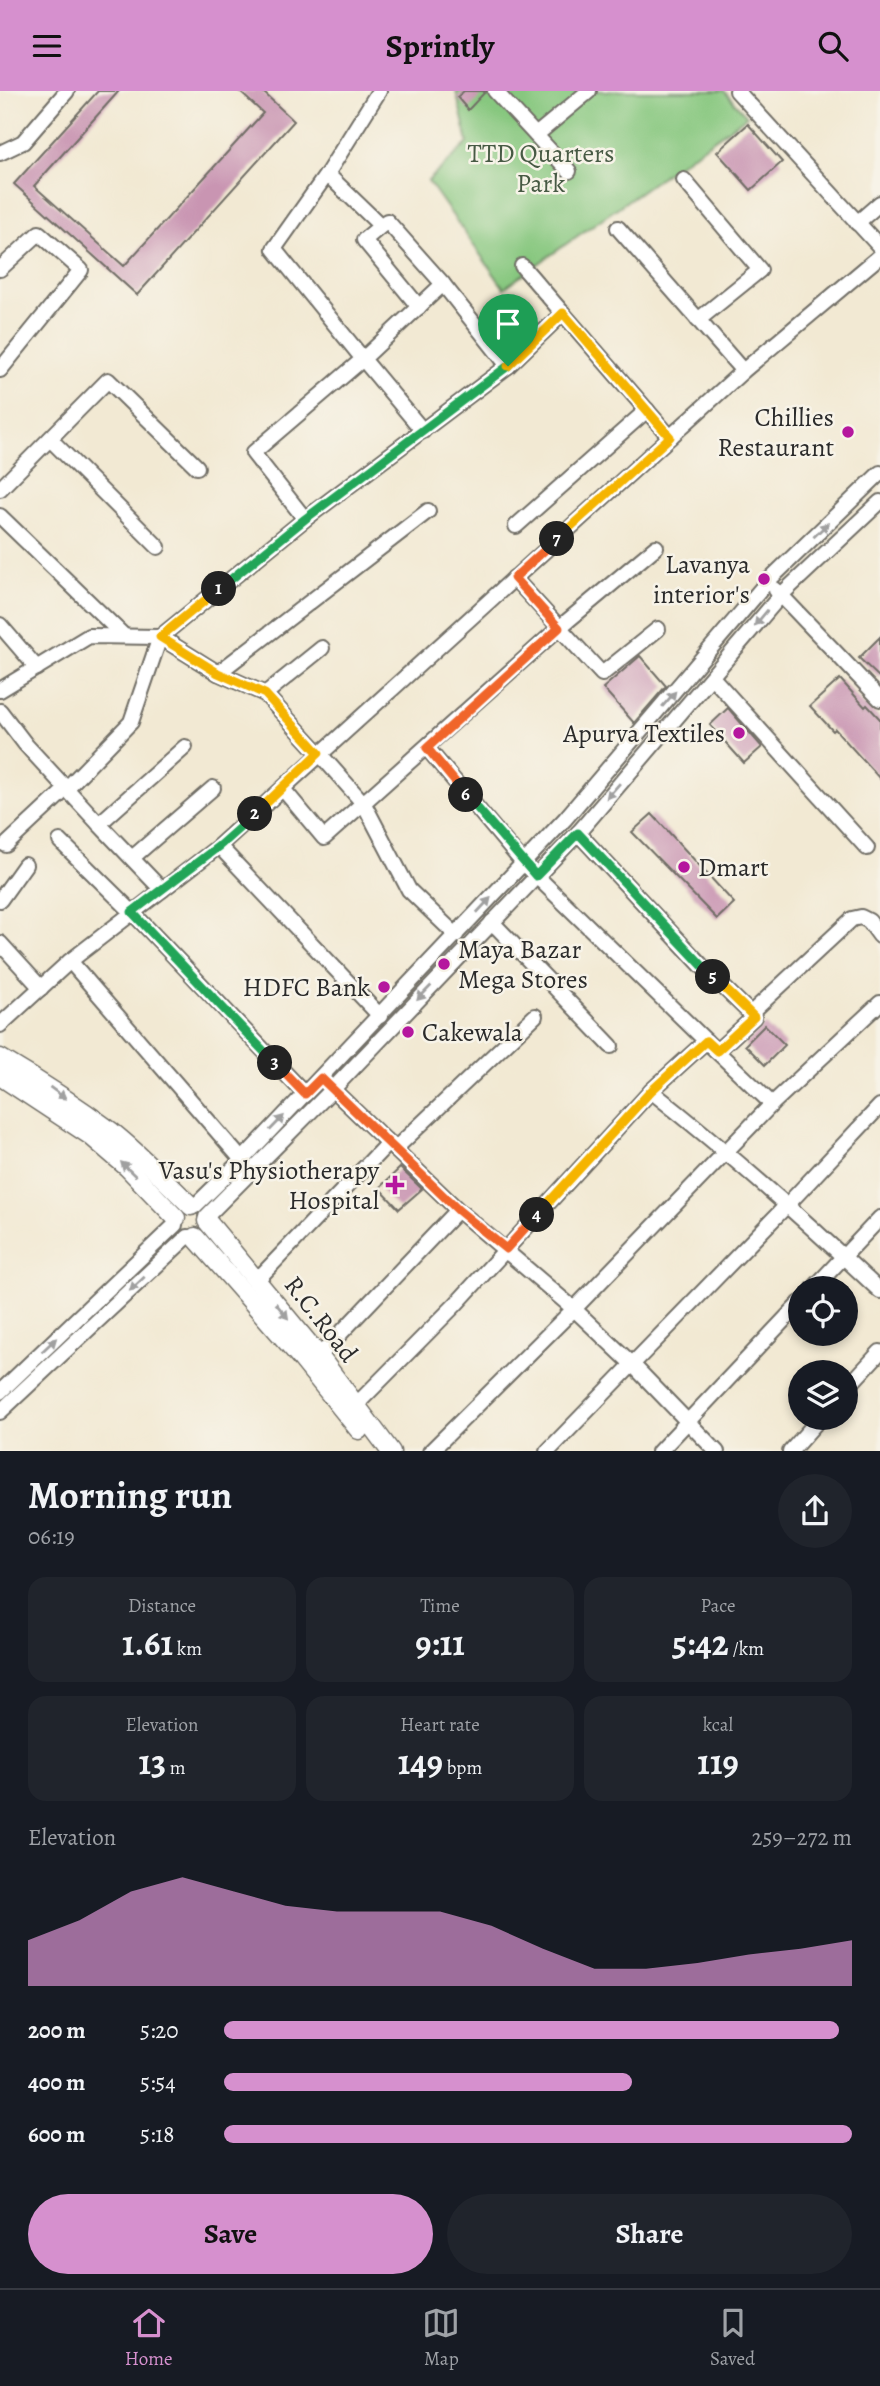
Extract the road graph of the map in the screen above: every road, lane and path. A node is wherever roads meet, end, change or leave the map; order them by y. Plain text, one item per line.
1 (67, 91) edge
2 (379, 91) edge
3 (495, 91) edge
4 (589, 91) edge
5 (737, 91) edge
6 (536, 135) junction
7 (0, 153) edge
8 (569, 171) dead end
9 (327, 174) junction
10 (684, 180) dead end
11 (880, 203) edge
12 (858, 223) junction
13 (381, 226) junction
14 (618, 228) dead end
15 (880, 247) edge
16 (880, 256) edge
17 (522, 265) dead end
18 (0, 269) edge
19 (443, 284) junction
20 (419, 307) junction
21 (563, 313) junction
22 (698, 320) junction
23 (363, 359) junction
24 (508, 366) junction
25 (0, 370) edge
26 (743, 371) junction
27 (646, 410) junction
28 (423, 431) junction
29 (670, 437) junction
30 (50, 439) junction
31 (197, 467) dead end
32 (880, 473) edge
33 (0, 489) edge
34 (878, 507) edge
35 (428, 511) dead end
36 (0, 516) edge
37 (305, 519) junction
38 (516, 526) dead end
39 (158, 547) dead end
40 (656, 547) dead end
41 (514, 578) junction
42 (768, 581) junction
43 (781, 595) junction
44 (0, 626) edge
45 (559, 628) junction
46 (657, 629) dead end
47 (123, 635) junction
48 (160, 637) junction
49 (322, 648) dead end
50 (37, 669) junction
51 (218, 673) junction
52 (712, 677) junction
53 (0, 690) edge
54 (265, 694) junction
55 (880, 699) edge
56 (0, 711) edge
57 (185, 747) dead end
58 (427, 748) junction
59 (319, 753) junction
60 (213, 788) dead end
61 (66, 789) junction
62 (283, 789) junction
63 (364, 804) junction
64 (99, 824) junction
65 (578, 833) junction
66 (60, 841) dead end
67 (6, 845) dead end
68 (219, 846) junction
69 (867, 848) dead end
70 (132, 858) junction
71 (523, 863) junction
72 (25, 865) dead end
73 (536, 876) junction
74 (162, 890) junction
75 (0, 900) edge
76 (132, 912) junction
77 (492, 922) junction
78 (456, 935) junction
79 (880, 936) edge
80 (0, 943) edge
81 (70, 961) junction
82 (41, 988) junction
83 (880, 1003) edge
84 (750, 1014) junction
85 (380, 1016) junction
86 (535, 1016) dead end
87 (0, 1025) edge
88 (706, 1041) junction
89 (611, 1046) dead end
90 (717, 1051) junction
91 (0, 1058) edge
92 (0, 1076) edge
93 (321, 1078) junction
94 (333, 1090) junction
95 (651, 1091) junction
96 (305, 1094) junction
97 (772, 1104) junction
98 (880, 1105) edge
99 (392, 1145) junction
100 (726, 1150) junction
101 (242, 1160) junction
102 (788, 1204) junction
103 (458, 1210) junction
104 (200, 1213) junction
105 (880, 1218) edge
106 (183, 1230) junction
107 (506, 1249) junction
108 (844, 1257) junction
109 (826, 1276) edge
110 (257, 1280) junction
111 (880, 1291) edge
112 (574, 1309) junction
113 (788, 1316) edge
114 (880, 1352) edge
115 (319, 1356) junction
116 (632, 1364) junction
117 (858, 1376) edge
118 (9, 1390) edge
119 (355, 1406) junction
120 (0, 1412) edge
121 (687, 1422) junction
122 (809, 1430) edge
123 (377, 1451) edge
124 (391, 1451) edge
125 (430, 1451) edge
126 (547, 1451) edge
127 (660, 1451) edge
128 (717, 1451) edge
129 (790, 1451) edge

1 - 7 street
2 - 9 street
3 - 6 street
4 - 6 street
5 - 12 street
6 - 8 street
9 - 13 street
9 - 23 street
10 - 22 street
11 - 12 street
12 - 15 street
13 - 19 street
13 - 20 street
14 - 22 street
16 - 26 street
17 - 21 street
18 - 25 street
19 - 20 street
19 - 24 street
20 - 23 street
21 - 24 street
21 - 27 street
22 - 26 street
23 - 28 street
23 - 37 street
24 - 28 street
26 - 29 street
27 - 29 street
27 - 38 street
28 - 37 street
29 - 41 street
30 - 31 street
30 - 33 street
30 - 39 street
42 -> 32 street
34 - 43 street
35 - 51 street
36 - 47 street
37 - 48 street
40 - 45 street
41 - 45 street
41 - 59 street
42 - 43 street
71 -> 42 street
43 -> 52 street
43 - 55 street
44 - 50 street
45 - 46 street
45 - 58 street
47 - 48 street
47 - 50 street
48 - 51 street
48 - 61 street
49 - 54 street
50 - 53 street
51 - 54 street
52 -> 65 street
52 - 69 street
54 - 59 street
56 - 61 street
57 - 64 street
58 - 63 street
58 - 71 street
59 - 62 street
59 - 63 street
60 - 70 street
61 - 64 street
61 - 67 street
62 - 63 street
62 - 68 street
63 - 78 street
64 - 70 street
65 - 73 street
65 - 84 street
66 - 76 street
68 - 74 street
68 - 85 street
70 - 74 street
71 - 73 street
78 -> 71 street
72 - 75 street
73 - 77 street
73 - 88 street
74 - 76 street
76 - 81 street
76 - 96 street
77 - 89 street
77 -> 94 street
78 - 85 street
79 - 84 street
80 - 82 street
81 - 82 street
81 - 101 street
82 - 87 street
83 - 97 street
84 - 90 street
85 - 93 street
86 - 99 street
88 - 90 street
88 - 95 street
90 - 97 street
91 -> 104 main road, R.C.Road
106 -> 92 main road, R.C.Road
93 - 94 street
93 - 96 street
94 - 99 street
94 - 104 street
95 - 100 street
95 - 107 street
101 -> 96 street
97 - 100 street
98 - 102 street
99 - 103 street
99 - 110 street
100 - 102 street
100 - 112 street
101 - 104 street
102 - 108 street
102 - 116 street
103 - 107 street
103 - 115 street
104 - 106 main road
104 - 106 main road
104 - 110 main road, R.C.Road
105 - 108 street
106 - 118 street
106 - 123 main road, R.C.Road
107 - 112 street
107 - 119 street
108 - 109 street
108 - 111 street
110 -> 115 main road, R.C.Road
112 - 116 street
112 - 125 street
113 - 121 street
114 - 117 street
115 - 119 main road, R.C.Road
116 - 121 street
116 - 126 street
118 - 120 street
119 - 124 main road, R.C.Road
121 - 127 street
121 - 128 street
122 - 129 street

